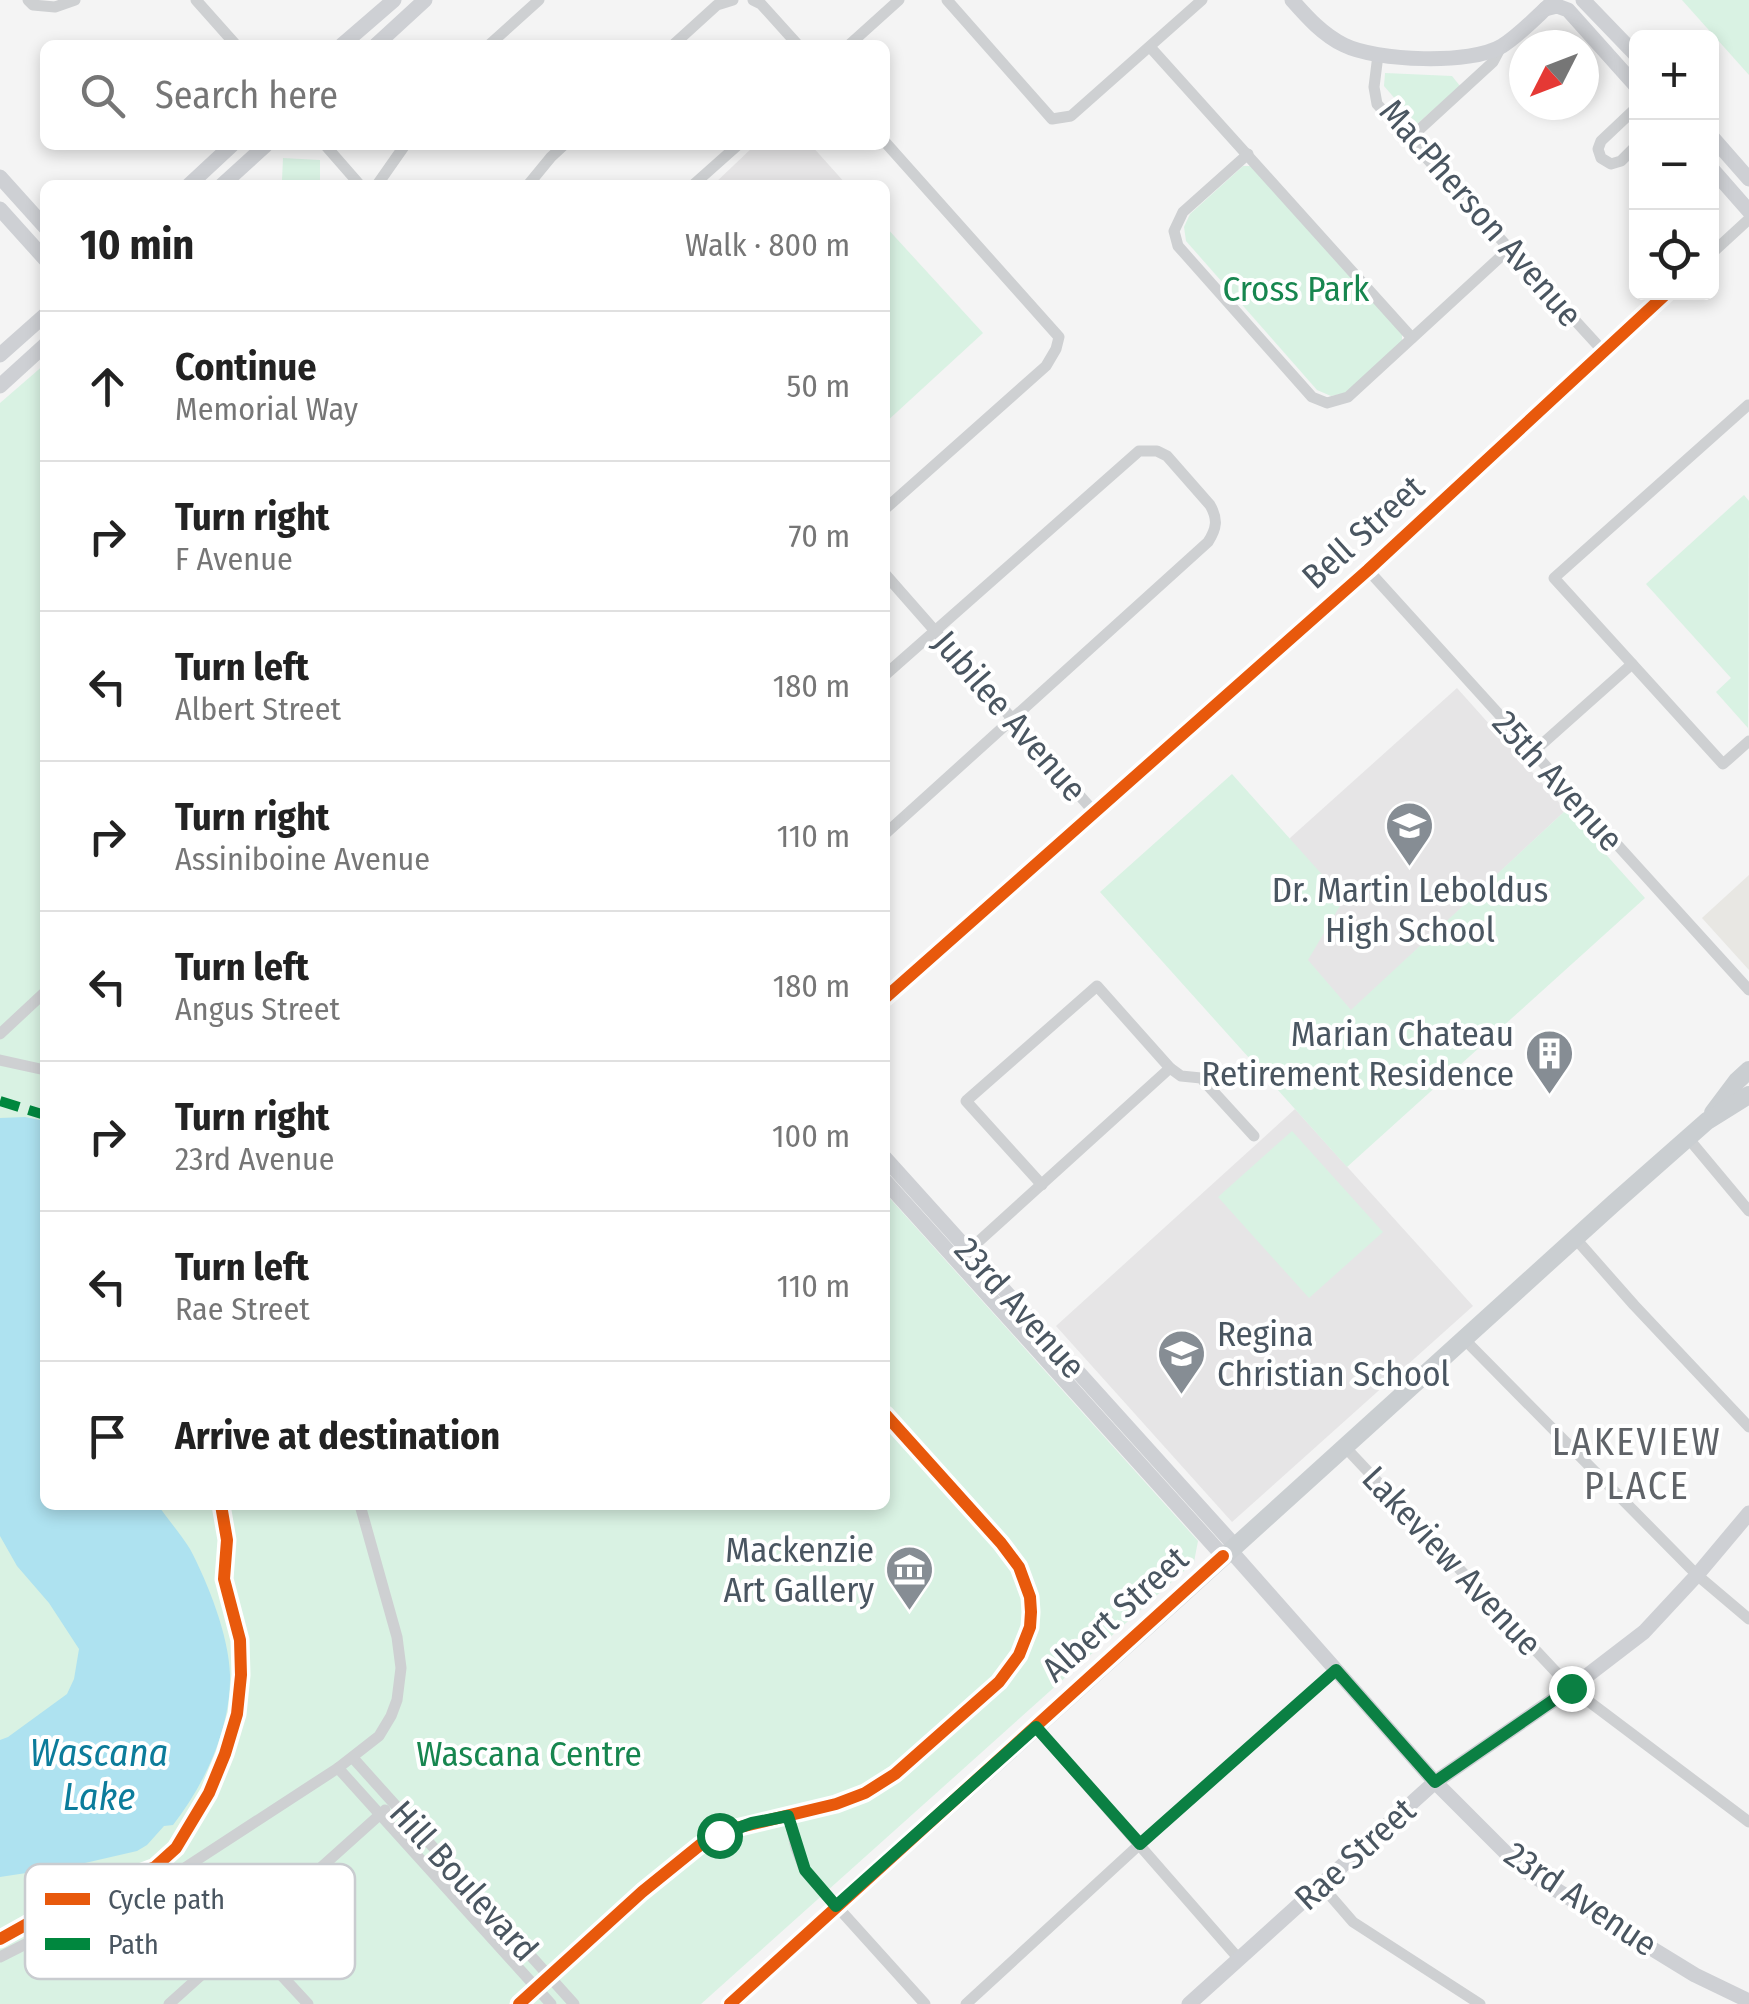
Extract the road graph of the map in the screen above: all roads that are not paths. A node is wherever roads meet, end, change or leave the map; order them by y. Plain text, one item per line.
1 (28, 0) edge
2 (75, 0) edge
3 (196, 0) edge
4 (394, 0) edge
5 (425, 0) edge
6 (539, 0) edge
7 (733, 0) edge
8 (753, 0) edge
9 (899, 0) edge
10 (947, 0) edge
11 (1202, 0) edge
12 (1292, 0) edge
13 (1584, 0) edge
14 (1592, 0) edge
15 (1558, 5) edge
16 (1614, 30) junction
17 (232, 40) edge
18 (348, 40) edge
19 (381, 40) edge
20 (495, 40) edge
21 (678, 40) edge
22 (793, 40) edge
23 (855, 40) edge
24 (1150, 47) junction
25 (1501, 47) junction
26 (1629, 47) edge
27 (1378, 55) junction
28 (1629, 79) edge
29 (1629, 115) edge
30 (1408, 139) junction
31 (1719, 146) edge
32 (890, 148) edge
33 (227, 150) edge
34 (260, 150) edge
35 (329, 150) edge
36 (402, 150) edge
37 (558, 150) edge
38 (732, 150) edge
39 (1629, 153) edge
40 (1248, 154) junction
41 (0, 177) edge
42 (1719, 177) edge
43 (1749, 179) edge
44 (194, 180) edge
45 (228, 180) edge
46 (356, 180) edge
47 (382, 180) edge
48 (532, 180) edge
49 (700, 180) edge
50 (0, 209) edge
51 (1749, 211) edge
52 (1749, 220) edge
53 (40, 221) edge
54 (1719, 247) edge
55 (1509, 249) junction
56 (40, 253) edge
57 (1659, 300) edge
58 (40, 319) edge
59 (1412, 338) junction
60 (40, 350) edge
61 (1603, 351) junction
62 (0, 355) edge
63 (0, 386) edge
64 (1749, 406) edge
65 (890, 504) edge
66 (1368, 570) junction
67 (890, 580) edge
68 (935, 630) junction
69 (1632, 664) junction
70 (890, 670) edge
71 (1013, 718) junction
72 (1749, 741) edge
73 (1532, 753) junction
74 (1095, 813) junction
75 (890, 829) edge
76 (1749, 990) edge
77 (890, 994) edge
78 (40, 997) edge
79 (0, 1034) edge
80 (0, 1060) edge
81 (1170, 1068) junction
82 (40, 1069) edge
83 (1749, 1070) edge
84 (1749, 1096) edge
85 (1707, 1122) junction
86 (1254, 1136) dead end
87 (1688, 1138) junction
88 (890, 1164) edge
89 (1042, 1185) junction
90 (890, 1187) edge
91 (1749, 1211) edge
92 (1574, 1238) junction
93 (963, 1256) junction
94 (1464, 1338) junction
95 (890, 1420) edge
96 (1749, 1426) edge
97 (1345, 1447) junction
98 (361, 1510) edge
99 (1749, 1513) edge
100 (1229, 1551) junction
101 (1697, 1575) junction
102 (1749, 1620) edge
103 (1336, 1670) junction
104 (1571, 1688) junction
105 (1036, 1727) junction
106 (353, 1758) junction
107 (338, 1768) junction
108 (1435, 1782) junction
109 (393, 1802) junction
110 (380, 1814) junction
111 (788, 1816) junction
112 (1749, 1822) edge
113 (1140, 1844) junction
114 (189, 1864) edge
115 (324, 1864) edge
116 (1321, 1885) junction
117 (836, 1906) junction
118 (25, 1944) edge
119 (0, 1957) edge
120 (1238, 1959) junction
121 (550, 1976) junction
122 (197, 1979) edge
123 (284, 1979) edge
124 (536, 1988) junction
125 (1749, 2001) edge
126 (169, 2004) edge
127 (308, 2004) edge
128 (519, 2004) edge
129 (551, 2004) edge
130 (574, 2004) edge
131 (730, 2004) edge
132 (926, 2004) edge
133 (966, 2004) edge
134 (1189, 2004) edge
135 (1480, 2004) edge

1 - 2 street
3 - 17 street
4 - 18 street
5 - 19 street
6 - 20 street
7 - 21 street
8 - 22 street
9 - 23 street
10 - 24 street
11 - 24 street
12 - 27 street, MacPherson Avenue
13 - 16 street
14 - 16 street
15 - 25 street
15 - 28 street
16 - 26 street
24 - 40 street
25 - 27 street
25 - 30 street
27 - 30 street, MacPherson Avenue
29 - 39 street
30 - 55 street, MacPherson Avenue
31 - 43 street
32 - 65 street
33 - 44 street
34 - 45 street
35 - 46 street
36 - 47 street
37 - 48 street
38 - 49 street
40 - 59 street
40 - 59 street
41 - 53 street
42 - 51 street
50 - 56 street
52 - 54 street
55 - 59 street
55 - 61 street, MacPherson Avenue
57 - 61 street, Bell Street
58 - 62 street
60 - 63 street
61 - 66 street, Bell Street
64 - 69 street
66 - 73 street, 25th Avenue
66 - 74 street, Bell Street
67 - 68 street, Jubilee Avenue
68 - 70 street
68 - 71 street, Jubilee Avenue
68 - 71 street
69 - 72 street
69 - 73 street
71 - 74 street, Jubilee Avenue
71 - 75 street
73 - 76 street, 25th Avenue
74 - 77 street, Bell Street
78 - 79 street
80 - 82 street
81 - 86 street
81 - 89 street
81 - 89 street
83 - 85 main road, Albert Street
84 - 85 main road, Albert Street
85 - 87 main road, Albert Street
87 - 91 street
87 - 92 main road, Albert Street
88 - 93 street, 23rd Avenue
89 - 93 street
90 - 93 street, 23rd Avenue
92 - 94 main road, Albert Street
92 - 96 street
93 - 100 street, 23rd Avenue
94 - 97 main road, Albert Street
94 - 101 street
95 - 111 street
97 - 100 main road, Albert Street
97 - 104 street, Lakeview Avenue
98 - 106 street
99 - 101 street, Rae Street
100 - 103 street, 23rd Avenue
100 - 105 main road, Albert Street
101 - 102 street
101 - 104 street, Rae Street
103 - 108 street, 23rd Avenue
103 - 113 street
104 - 108 street, Rae Street
104 - 112 street, Lakeview Avenue
105 - 113 street
105 - 117 main road, Albert Street
106 - 107 street
106 - 109 street, Hill Boulevard
107 - 110 street, Hill Boulevard
107 - 114 street
108 - 116 street, Rae Street
108 - 125 street, 23rd Avenue
109 - 110 street
109 - 121 street, Hill Boulevard
110 - 115 street
110 - 124 street, Hill Boulevard
111 - 117 street
111 - 121 street
113 - 120 street
113 - 133 street
116 - 120 street, Rae Street
116 - 135 street
117 - 131 main road, Albert Street
117 - 132 street
118 - 119 street
120 - 134 street, Rae Street
121 - 124 street
121 - 130 street, Hill Boulevard
122 - 126 street
123 - 127 street
124 - 128 street
124 - 129 street, Hill Boulevard

